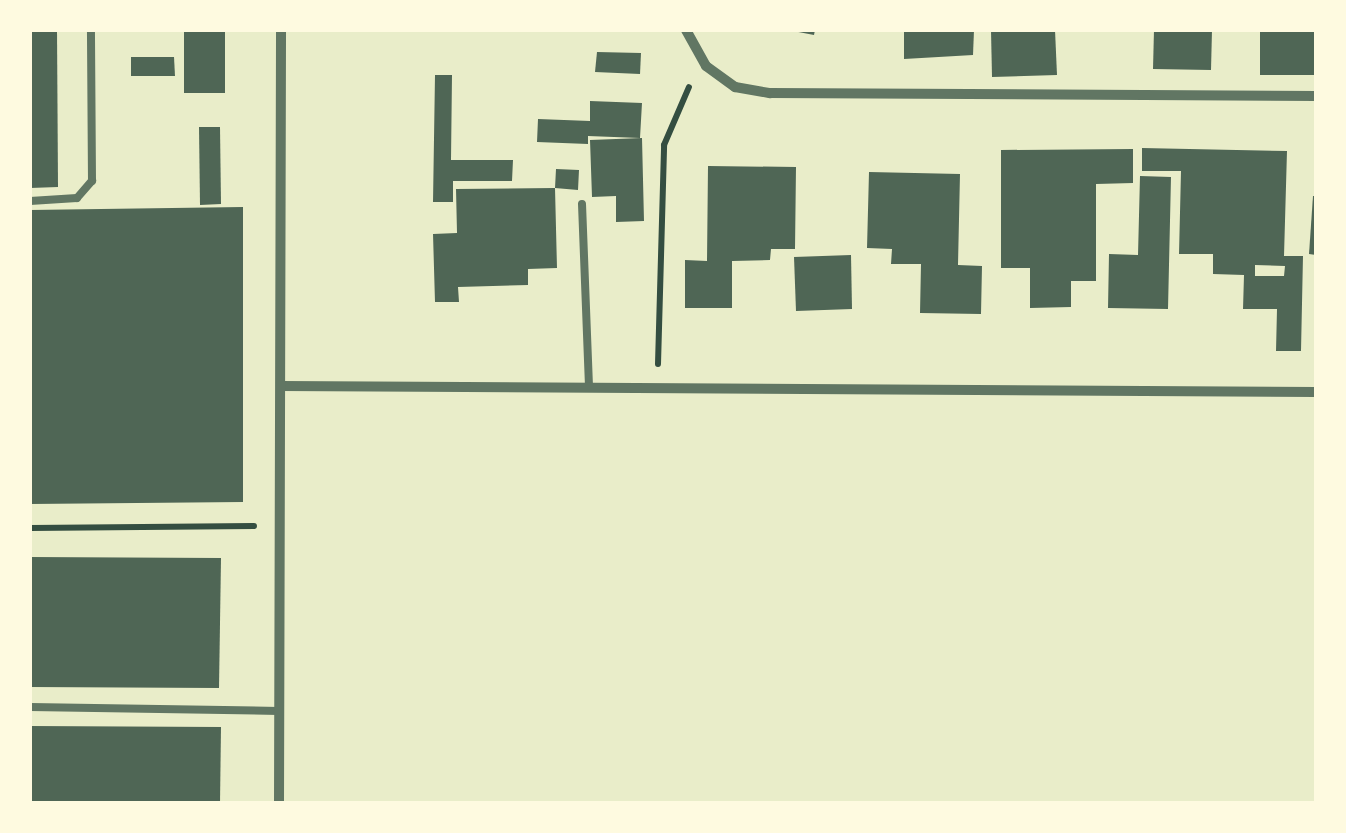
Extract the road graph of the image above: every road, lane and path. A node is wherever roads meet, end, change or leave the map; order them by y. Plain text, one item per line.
1 (91, 30) edge
2 (281, 30) edge
3 (686, 30) edge
4 (706, 66) junction
5 (1316, 96) edge
6 (30, 201) edge
7 (582, 204) dead end
8 (281, 386) junction
9 (589, 388) junction
10 (657, 388) junction
11 (1316, 392) edge
12 (280, 526) junction
13 (30, 528) edge
14 (30, 707) edge
15 (279, 711) junction
16 (279, 803) edge

1 - 6 lane
2 - 8 street
3 - 4 street
4 - 5 street
4 - 10 path
7 - 9 lane
8 - 9 street
8 - 12 street
9 - 10 street
10 - 11 street
12 - 13 path
12 - 15 street
14 - 15 lane
15 - 16 street

